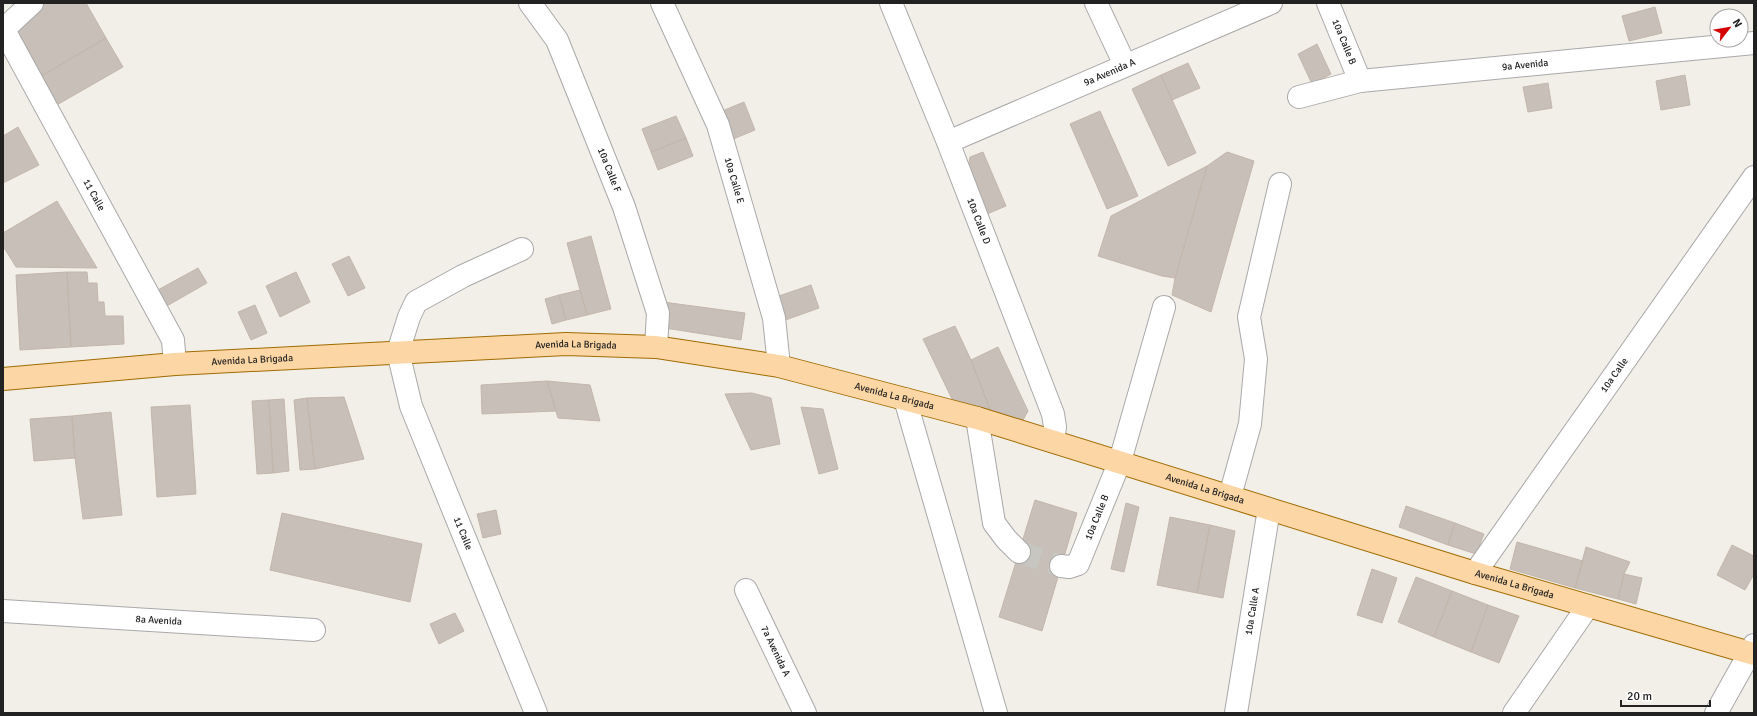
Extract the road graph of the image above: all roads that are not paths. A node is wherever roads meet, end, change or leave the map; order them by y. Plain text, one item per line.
1 (32, 3) edge
2 (530, 3) edge
3 (662, 3) edge
4 (891, 3) edge
5 (1096, 3) edge
6 (1271, 3) edge
7 (1328, 3) edge
8 (3, 30) edge
9 (1754, 43) edge
10 (1125, 65) junction
11 (1360, 81) junction
12 (1299, 97) dead end
13 (948, 142) junction
14 (1754, 177) edge
15 (1280, 184) dead end
16 (522, 249) dead end
17 (1164, 307) dead end
18 (656, 347) junction
19 (398, 352) junction
20 (174, 364) junction
21 (779, 366) junction
22 (3, 379) edge
23 (905, 399) junction
24 (977, 418) junction
25 (1053, 441) junction
26 (1120, 461) junction
27 (1230, 496) junction
28 (1269, 509) junction
29 (1019, 552) tunnel mouth
30 (1065, 567) dead end
31 (1475, 572) junction
32 (746, 590) dead end
33 (1588, 606) junction
34 (3, 611) edge
35 (314, 630) dead end
36 (1753, 650) edge
37 (536, 713) edge
38 (805, 713) edge
39 (996, 713) edge
40 (1236, 713) edge
41 (1514, 713) edge
42 (1716, 713) edge

1 - 8 street
2 - 18 street, 10a Calle F
3 - 21 street, 10a Calle E
4 - 13 street, 10a Calle D
5 - 10 street
6 - 10 street, 9a Avenida A
7 - 11 street, 10a Calle B
8 - 20 street, 11 Calle
9 - 11 street, 9a Avenida
10 - 13 street, 9a Avenida A
11 - 12 street, 9a Avenida
13 - 25 street, 10a Calle D
14 - 31 street, 10a Calle
15 - 27 street
16 - 19 street
17 - 26 street, 10a Calle B
18 - 19 main road, Avenida La Brigada
18 - 21 main road, Avenida La Brigada
19 - 20 main road, Avenida La Brigada
19 - 37 street, 11 Calle
20 - 22 main road, Avenida La Brigada
21 - 23 main road, Avenida La Brigada
23 - 24 main road, Avenida La Brigada
23 - 39 street
24 - 25 main road, Avenida La Brigada
24 - 29 street
25 - 26 main road, Avenida La Brigada
26 - 27 main road, Avenida La Brigada
26 - 30 street, 10a Calle B
27 - 28 main road, Avenida La Brigada
28 - 31 main road, Avenida La Brigada
28 - 40 street, 10a Calle A
31 - 33 main road, Avenida La Brigada
32 - 38 street, 7a Avenida A
33 - 36 main road, Avenida La Brigada
33 - 41 street
34 - 35 street, 8a Avenida
36 - 42 street

